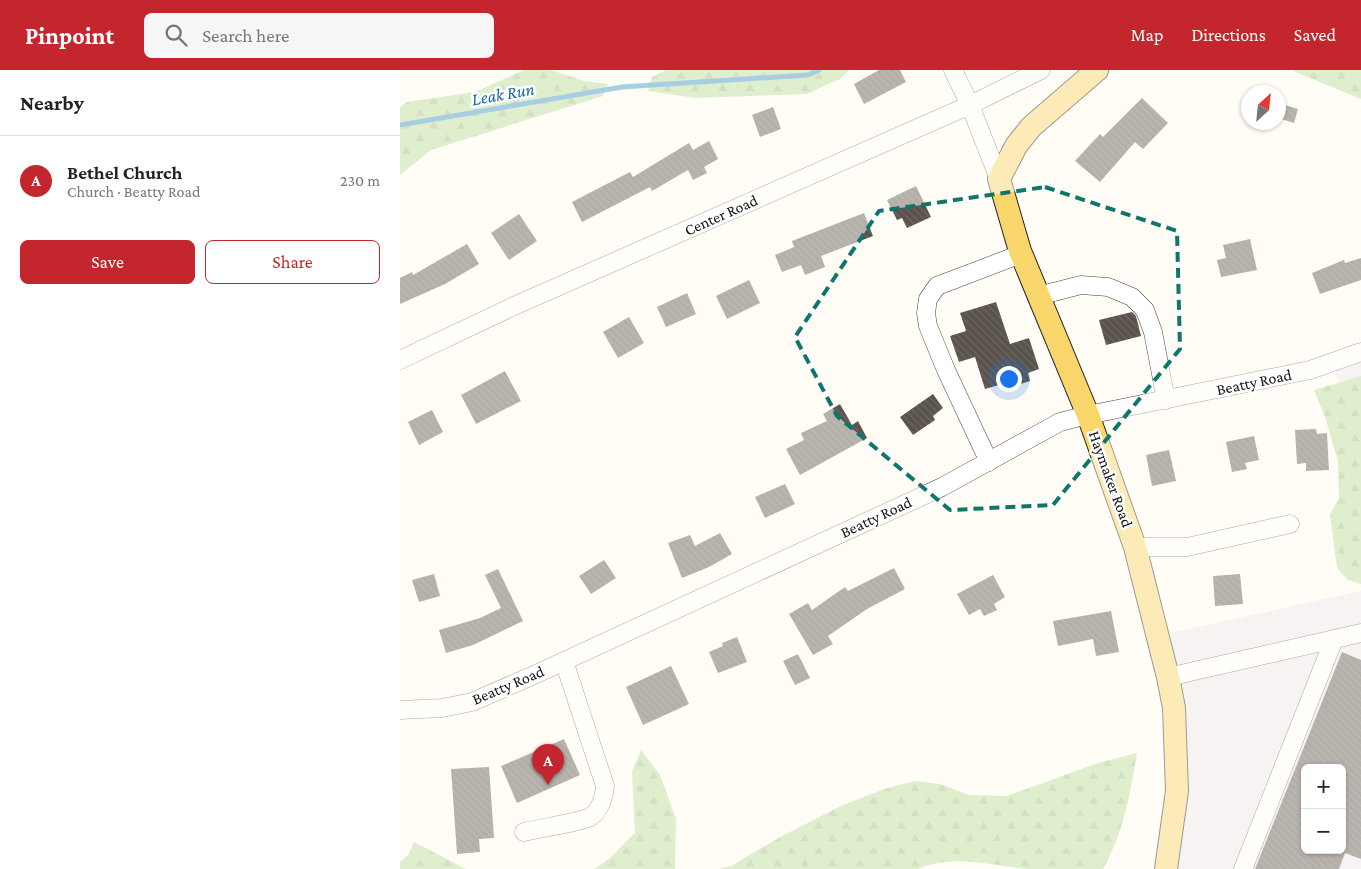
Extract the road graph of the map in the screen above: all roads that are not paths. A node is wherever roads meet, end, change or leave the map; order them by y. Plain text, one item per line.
1 (953, 70) edge
2 (1041, 70) edge
3 (1097, 70) edge
4 (970, 106) junction
5 (999, 178) junction
6 (1021, 254) junction
7 (1038, 296) junction
8 (1361, 352) edge
9 (400, 360) edge
10 (1166, 400) junction
11 (1088, 415) junction
12 (989, 462) junction
13 (1290, 524) dead end
14 (1135, 547) junction
15 (1361, 633) edge
16 (1334, 639) junction
17 (564, 661) junction
18 (1168, 678) junction
19 (400, 710) edge
20 (524, 832) dead end
21 (1166, 869) edge
22 (1243, 869) edge

1 - 4 street, Haymaker Road
2 - 4 street, Center Road
3 - 5 main road
4 - 5 street, Haymaker Road
4 - 9 street, Center Road
5 - 6 main road, Haymaker Road
6 - 7 main road, Haymaker Road
6 - 12 street
7 - 10 street
7 - 11 main road, Haymaker Road
8 - 10 street, Beatty Road
10 - 11 street, Beatty Road
11 - 12 street, Beatty Road
11 - 14 main road, Haymaker Road
12 - 17 street, Beatty Road
13 - 14 street
14 - 18 main road, Haymaker Road
15 - 16 street
16 - 18 street
16 - 22 street
17 - 19 street, Beatty Road
17 - 20 street
18 - 21 main road, Haymaker Road

